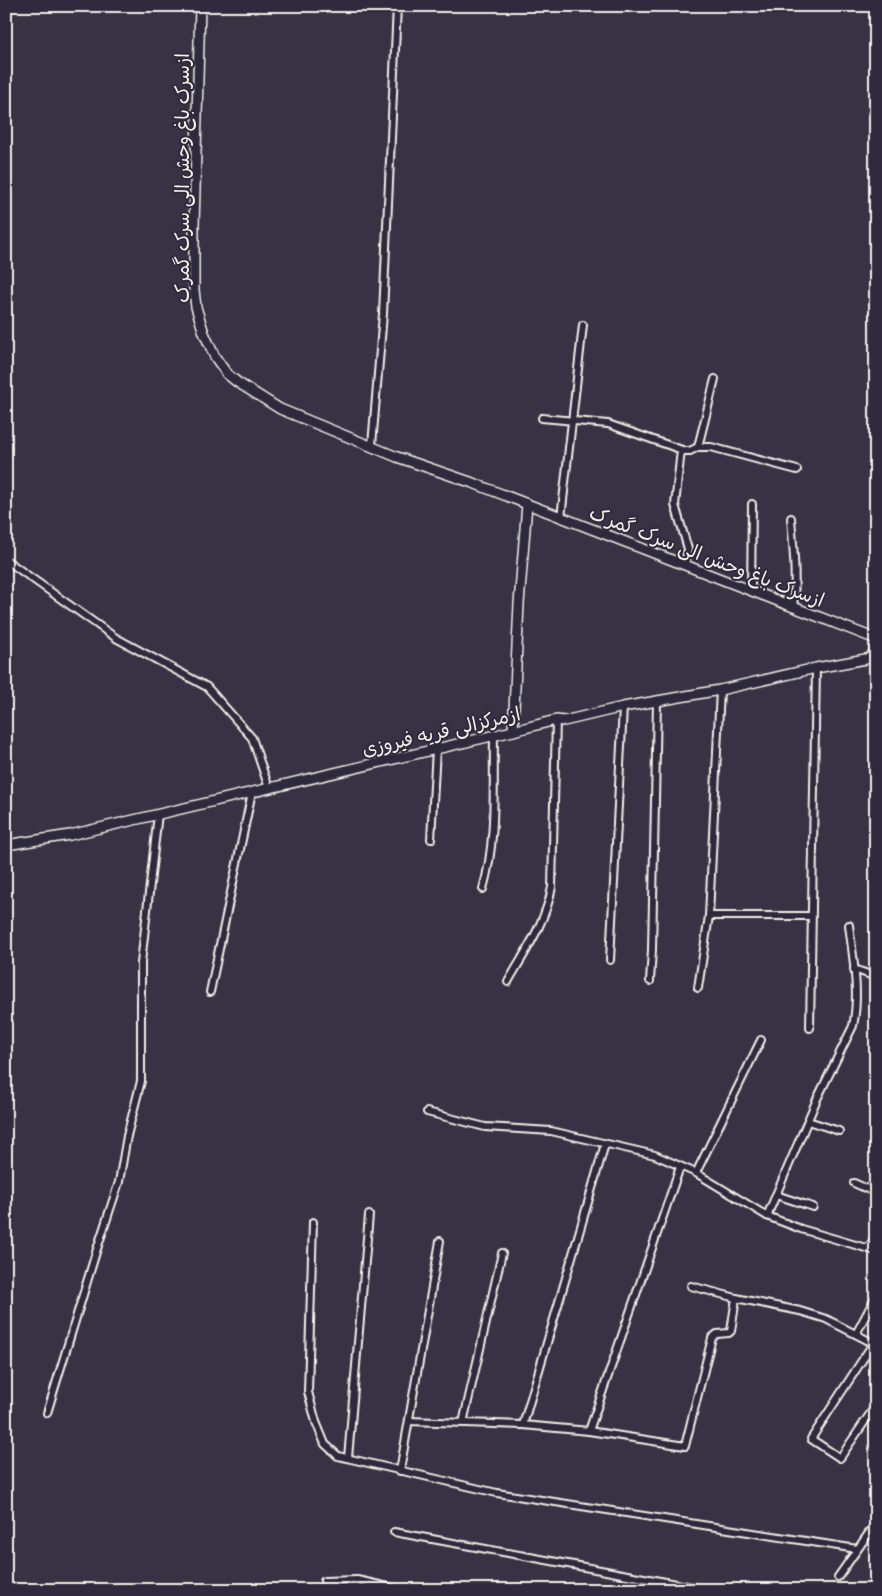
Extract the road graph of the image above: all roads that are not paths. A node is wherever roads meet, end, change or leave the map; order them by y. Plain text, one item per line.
1 (200, 6) edge
2 (397, 6) edge
3 (583, 325) dead end
4 (714, 379) dead end
5 (542, 418) dead end
6 (572, 419) junction
7 (372, 445) junction
8 (698, 447) junction
9 (681, 450) junction
10 (797, 470) dead end
11 (527, 504) junction
12 (752, 504) dead end
13 (561, 518) junction
14 (791, 518) dead end
15 (6, 560) edge
16 (685, 565) junction
17 (751, 591) junction
18 (793, 607) junction
19 (876, 639) edge
20 (876, 646) edge
21 (816, 668) junction
22 (720, 690) junction
23 (656, 702) junction
24 (623, 707) junction
25 (556, 720) junction
26 (513, 731) junction
27 (494, 736) junction
28 (436, 749) junction
29 (269, 788) junction
30 (252, 792) junction
31 (158, 814) junction
32 (431, 839) dead end
33 (6, 845) edge
34 (484, 889) dead end
35 (709, 916) junction
36 (811, 916) junction
37 (849, 925) dead end
38 (610, 960) dead end
39 (854, 969) junction
40 (876, 976) edge
41 (650, 981) dead end
42 (508, 982) dead end
43 (698, 988) dead end
44 (210, 992) dead end
45 (810, 1028) dead end
46 (761, 1040) dead end
47 (428, 1112) dead end
48 (808, 1121) junction
49 (839, 1131) dead end
50 (604, 1144) junction
51 (680, 1167) junction
52 (696, 1173) junction
53 (854, 1183) dead end
54 (876, 1193) edge
55 (776, 1196) junction
56 (813, 1207) dead end
57 (369, 1215) dead end
58 (768, 1216) junction
59 (313, 1222) dead end
60 (876, 1236) edge
61 (440, 1241) dead end
62 (868, 1248) junction
63 (876, 1251) edge
64 (502, 1253) dead end
65 (691, 1286) dead end
66 (876, 1296) edge
67 (736, 1298) junction
68 (856, 1334) junction
69 (874, 1341) edge
70 (876, 1406) edge
71 (47, 1413) dead end
72 (409, 1420) junction
73 (463, 1423) junction
74 (523, 1425) junction
75 (589, 1431) junction
76 (348, 1458) junction
77 (400, 1471) junction
78 (876, 1523) edge
79 (394, 1532) dead end
80 (857, 1550) junction
81 (838, 1577) dead end
82 (324, 1581) dead end
83 (402, 1590) edge
84 (708, 1590) edge

1 - 7 main road, ازسرک باغ وحش الی سرک گمرک
2 - 7 street
3 - 6 street
4 - 8 street
5 - 6 street
6 - 9 street
6 - 13 street
7 - 11 main road, ازسرک باغ وحش الی سرک گمرک
8 - 9 street
8 - 10 street
9 - 16 street
11 - 13 main road, ازسرک باغ وحش الی سرک گمرک
11 - 26 main road
12 - 17 street
13 - 16 main road, ازسرک باغ وحش الی سرک گمرک
14 - 18 street
15 - 29 street
16 - 17 main road, ازسرک باغ وحش الی سرک گمرک
17 - 18 main road, ازسرک باغ وحش الی سرک گمرک
18 - 19 main road, ازسرک باغ وحش الی سرک گمرک
20 - 21 main road, ازمرکزالی قریه فیروزی
21 - 22 main road, ازمرکزالی قریه فیروزی
21 - 36 street
22 - 23 main road, ازمرکزالی قریه فیروزی
22 - 35 street
23 - 24 main road, ازمرکزالی قریه فیروزی
23 - 41 street
24 - 25 main road, ازمرکزالی قریه فیروزی
24 - 38 street
25 - 26 main road, ازمرکزالی قریه فیروزی
25 - 42 street
26 - 27 main road, ازمرکزالی قریه فیروزی
27 - 28 main road, ازمرکزالی قریه فیروزی
27 - 34 street
28 - 29 main road, ازمرکزالی قریه فیروزی
28 - 32 street
29 - 30 main road, ازمرکزالی قریه فیروزی
30 - 31 main road, ازمرکزالی قریه فیروزی
30 - 44 street
31 - 33 main road, ازمرکزالی قریه فیروزی
31 - 71 street
35 - 36 street
35 - 43 street
36 - 45 street
37 - 39 street
39 - 40 street
39 - 48 street
46 - 52 street
47 - 50 street
48 - 49 street
48 - 55 street
50 - 51 street
50 - 74 street
51 - 52 street
51 - 75 street
52 - 58 street
53 - 54 street
55 - 56 street
55 - 58 street
57 - 76 street
58 - 62 street
59 - 76 street
60 - 62 street
61 - 72 street
62 - 63 street
64 - 73 street
65 - 67 street
66 - 68 street
67 - 68 street
67 - 75 street
68 - 69 street
69 - 70 street
72 - 73 street
72 - 77 street
73 - 74 street
74 - 75 street
76 - 77 street
77 - 80 street
78 - 80 street
79 - 84 street
80 - 81 street
82 - 83 street

